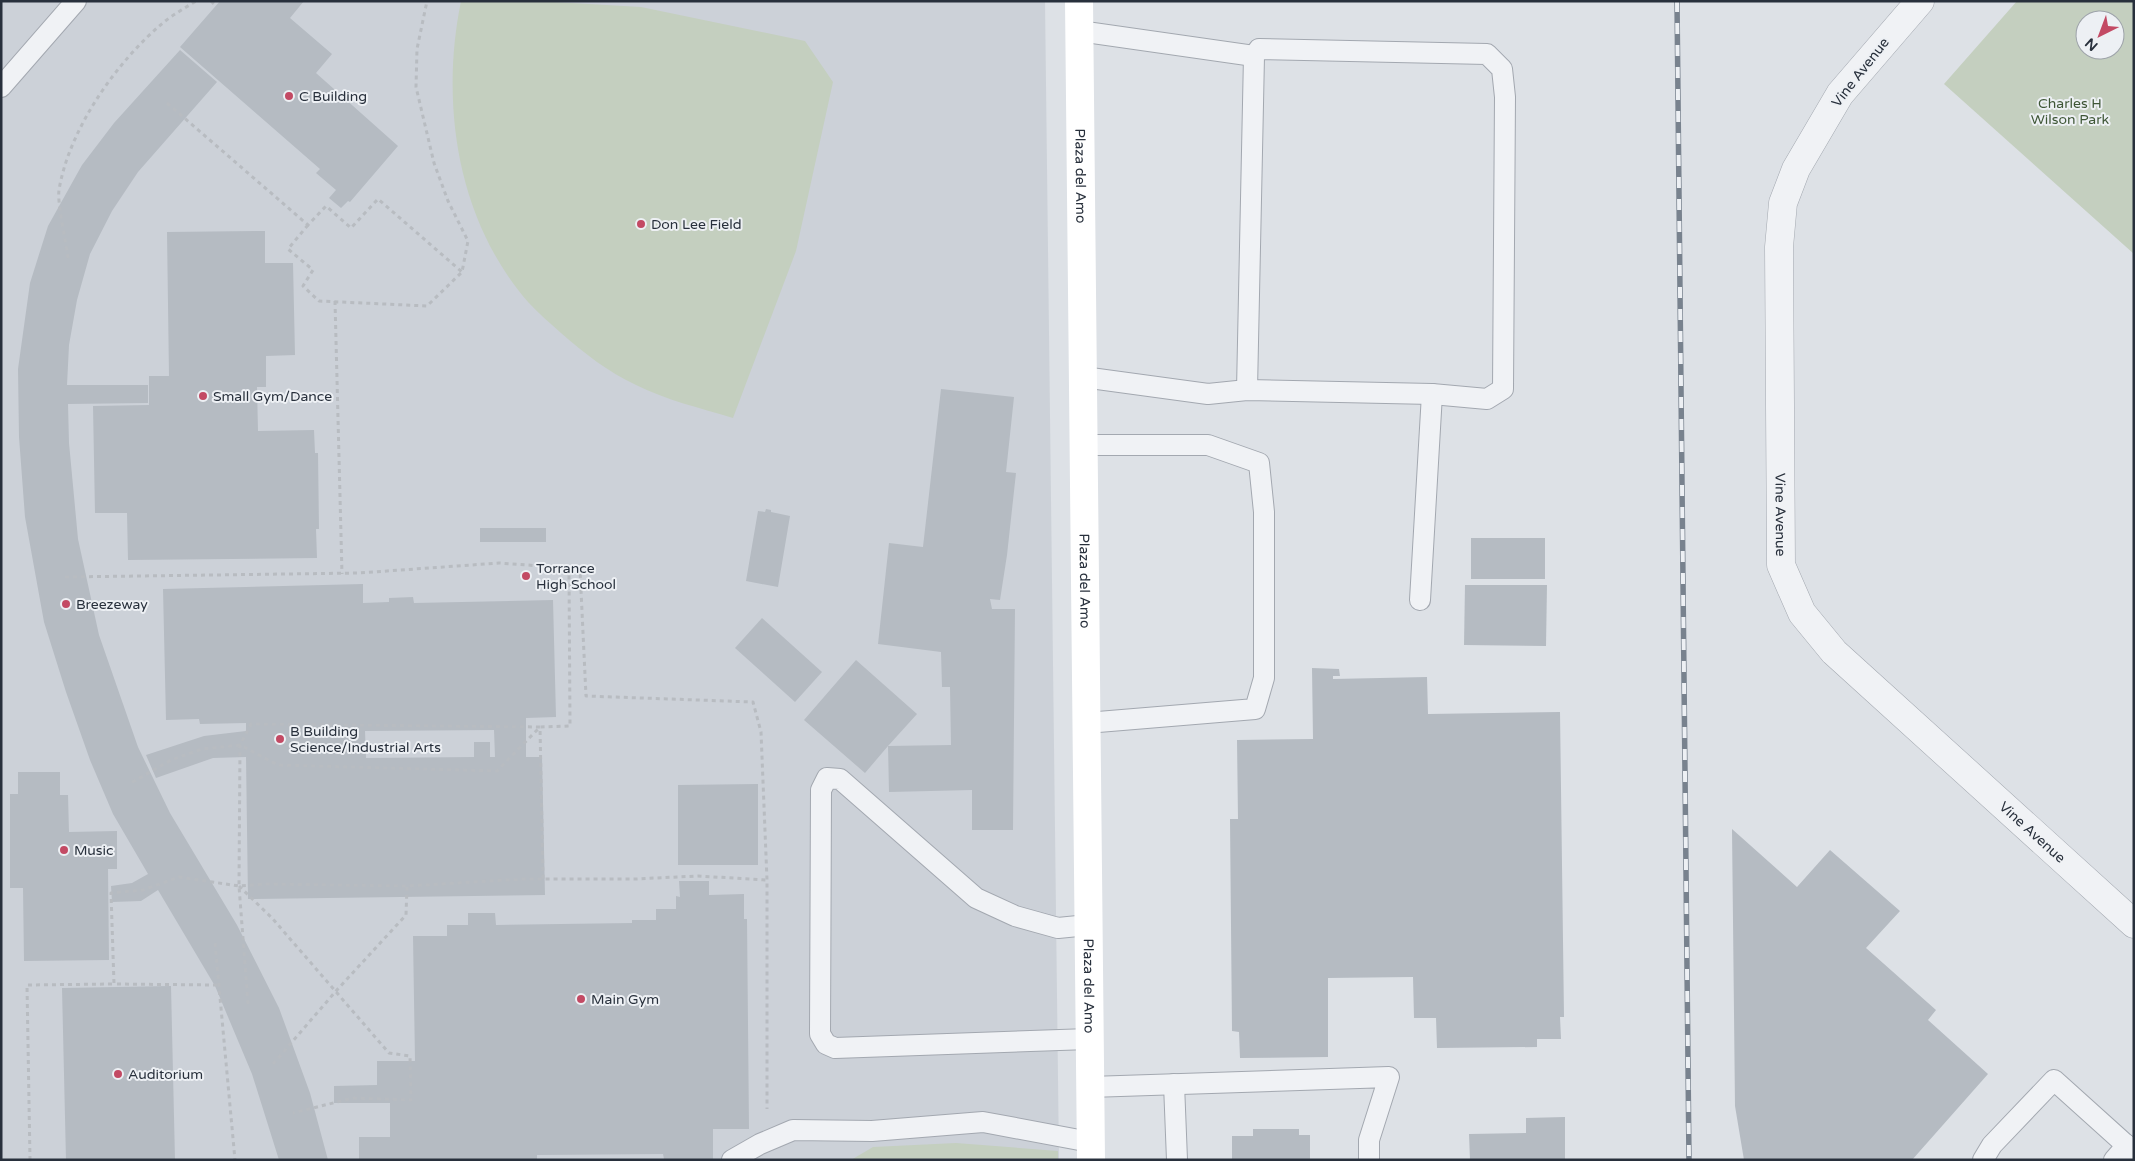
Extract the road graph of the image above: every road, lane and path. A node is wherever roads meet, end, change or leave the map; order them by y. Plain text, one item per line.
1 (76, 1) edge
2 (196, 1) edge
3 (211, 1) edge
4 (427, 1) edge
5 (1079, 1) edge
6 (1920, 1) edge
7 (216, 6) dead end
8 (1079, 30) junction
9 (1254, 56) junction
10 (1, 87) edge
11 (167, 103) dead end
12 (308, 225) junction
13 (68, 258) dead end
14 (462, 272) junction
15 (335, 302) junction
16 (1083, 377) junction
17 (1247, 390) junction
18 (1432, 394) junction
19 (1083, 445) junction
20 (568, 568) junction
21 (342, 574) junction
22 (65, 577) dead end
23 (1420, 600) dead end
24 (1086, 723) junction
25 (540, 727) junction
26 (240, 745) junction
27 (131, 783) dead end
28 (543, 879) junction
29 (767, 880) junction
30 (239, 886) junction
31 (407, 886) junction
32 (2134, 924) edge
33 (1088, 925) junction
34 (215, 944) dead end
35 (114, 984) junction
36 (218, 985) junction
37 (336, 991) junction
38 (248, 1004) dead end
39 (1089, 1038) junction
40 (273, 1064) dead end
41 (1174, 1084) junction
42 (1090, 1086) junction
43 (294, 1113) dead end
44 (766, 1118) dead end
45 (1091, 1151) edge
46 (2125, 1152) edge
47 (30, 1160) edge
48 (235, 1160) edge
49 (732, 1160) edge
50 (1177, 1160) edge
51 (1369, 1160) edge
52 (1983, 1160) edge

1 - 10 lane
2 - 13 path
3 - 7 path
4 - 14 path
5 - 8 main road, Plaza del Amo
6 - 32 street, Vine Avenue
8 - 9 lane
8 - 16 main road, Plaza del Amo
9 - 17 lane
9 - 18 lane
11 - 12 path
12 - 14 path
12 - 15 path
14 - 15 path
15 - 21 path
16 - 17 lane
16 - 19 main road, Plaza del Amo
17 - 18 lane
18 - 23 lane
19 - 24 main road, Plaza del Amo
19 - 24 lane
20 - 21 path
20 - 25 path
20 - 29 path
21 - 22 path
24 - 33 main road, Plaza del Amo
25 - 26 path
25 - 26 path
25 - 28 path
26 - 27 path
26 - 30 path
28 - 29 path
28 - 31 path
29 - 44 path
30 - 31 path
30 - 35 path
30 - 37 path
30 - 38 path
31 - 37 path
33 - 39 main road, Plaza del Amo
33 - 39 lane
34 - 36 path
35 - 36 path
35 - 47 path
36 - 48 path
37 - 40 path
37 - 43 path
39 - 42 main road, Plaza del Amo
41 - 42 lane
41 - 50 lane
41 - 51 lane
42 - 45 main road, Plaza del Amo
45 - 49 lane
46 - 52 lane

